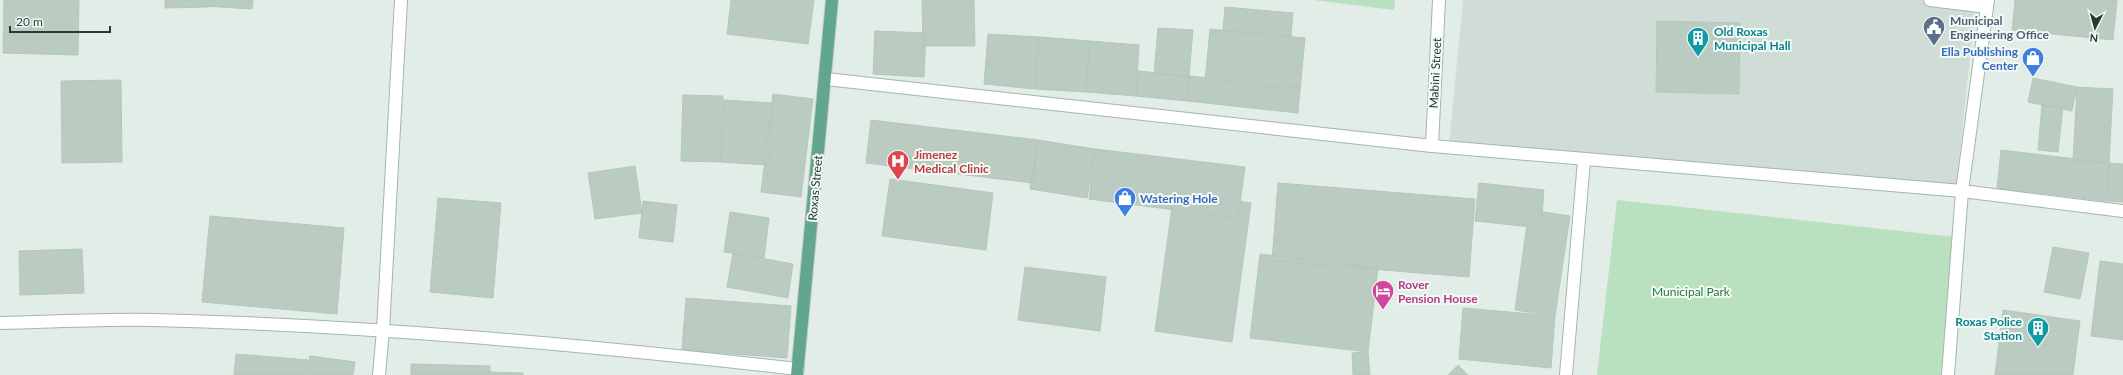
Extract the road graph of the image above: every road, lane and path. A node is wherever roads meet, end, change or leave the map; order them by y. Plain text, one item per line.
1 (401, 0) edge
2 (832, 0) edge
3 (1438, 0) edge
4 (1930, 0) edge
5 (1988, 3) edge
6 (826, 79) junction
7 (1432, 146) junction
8 (1584, 160) junction
9 (1962, 191) junction
10 (2123, 211) edge
11 (0, 323) edge
12 (383, 330) junction
13 (798, 372) edge
14 (379, 375) edge
15 (1566, 375) edge
16 (1948, 375) edge

1 - 12 street
2 - 6 main road, Roxas Street
3 - 7 street, Mabini Street
4 - 5 street
5 - 9 street
6 - 7 street
6 - 13 main road, Roxas Street
7 - 8 street
8 - 9 street
8 - 15 street
9 - 10 street
9 - 16 street
11 - 12 street
12 - 13 street
12 - 14 street

